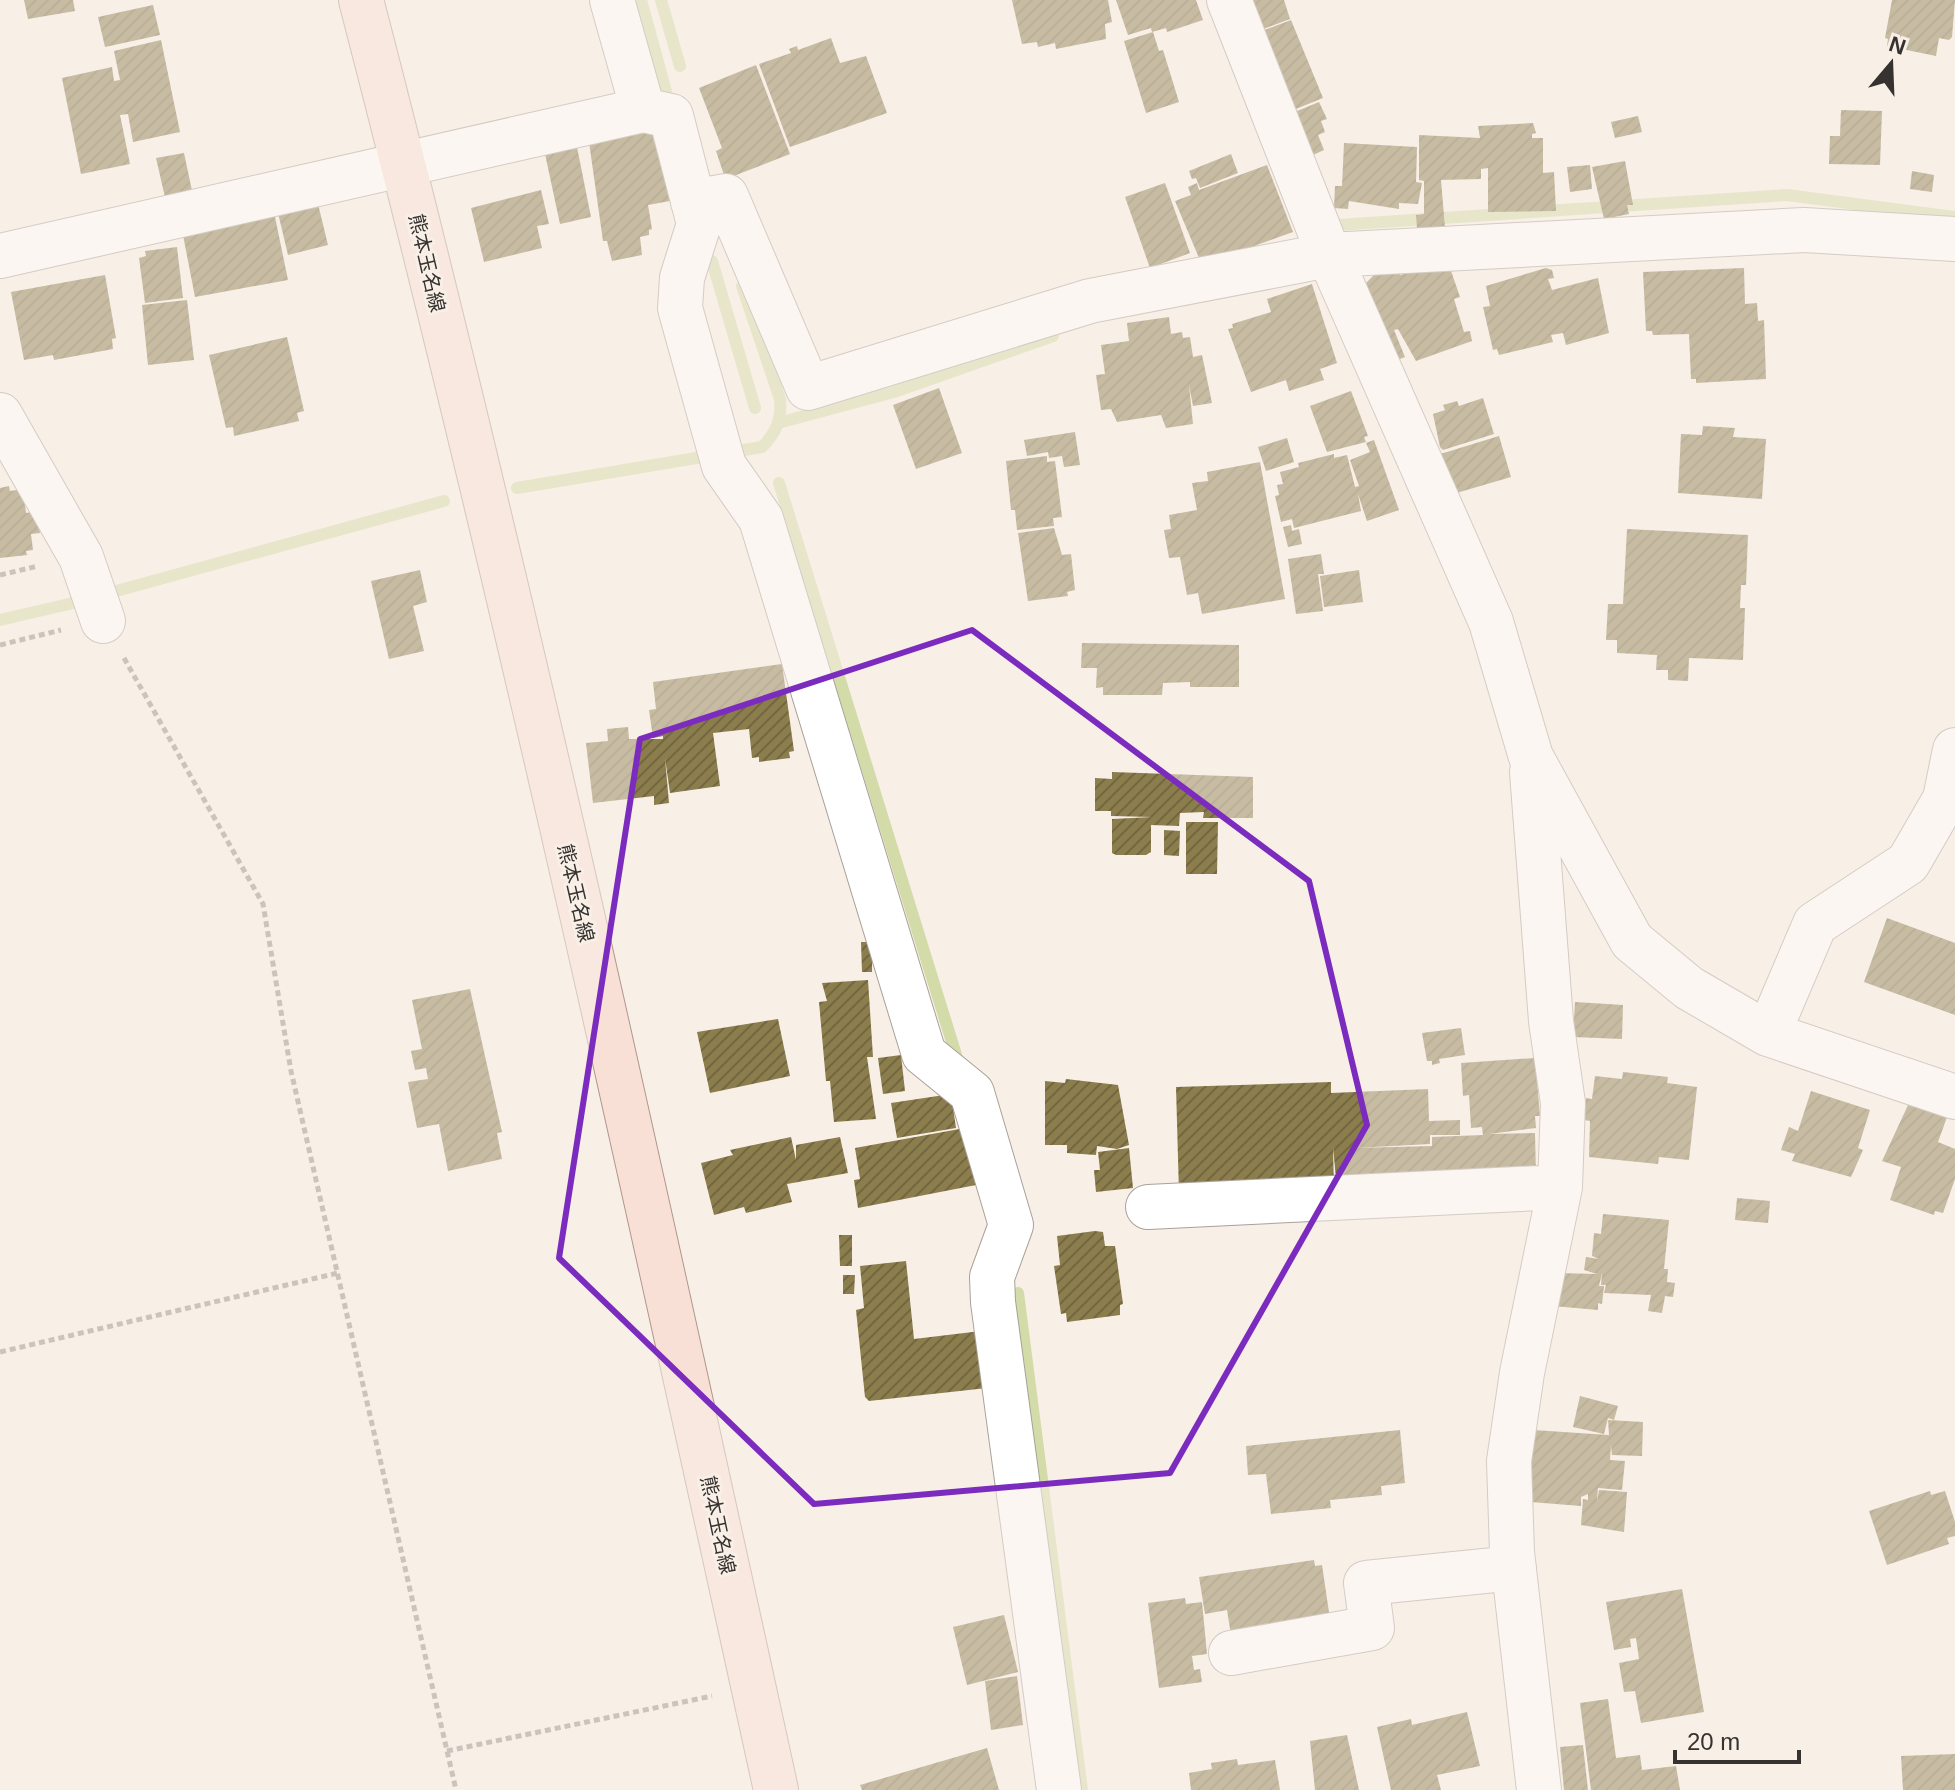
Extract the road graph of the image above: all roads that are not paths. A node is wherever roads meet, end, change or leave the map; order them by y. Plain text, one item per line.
1 (361, 0) edge
2 (612, 0) edge
3 (1229, 0) edge
4 (643, 110) junction
5 (405, 167) junction
6 (693, 202) junction
7 (1955, 239) edge
8 (1329, 255) junction
9 (0, 256) edge
10 (0, 415) edge
11 (97, 604) road end
12 (1955, 750) edge
13 (1531, 757) junction
14 (1768, 1034) junction
15 (1955, 1097) edge
16 (1560, 1187) junction
17 (1148, 1207) dead end
18 (1514, 1568) junction
19 (1231, 1653) dead end
20 (776, 1790) edge
21 (1059, 1790) edge
22 (1539, 1790) edge

1 - 5 main road, 熊本玉名線
2 - 4 street
3 - 8 street
4 - 5 street
4 - 6 street
5 - 9 street
5 - 20 main road, 熊本玉名線
6 - 8 street
6 - 21 street
7 - 8 street
8 - 13 street
10 - 11 street
12 - 14 street
13 - 14 street
13 - 16 street
14 - 15 street
16 - 17 street
16 - 18 street
18 - 19 street
18 - 22 street

